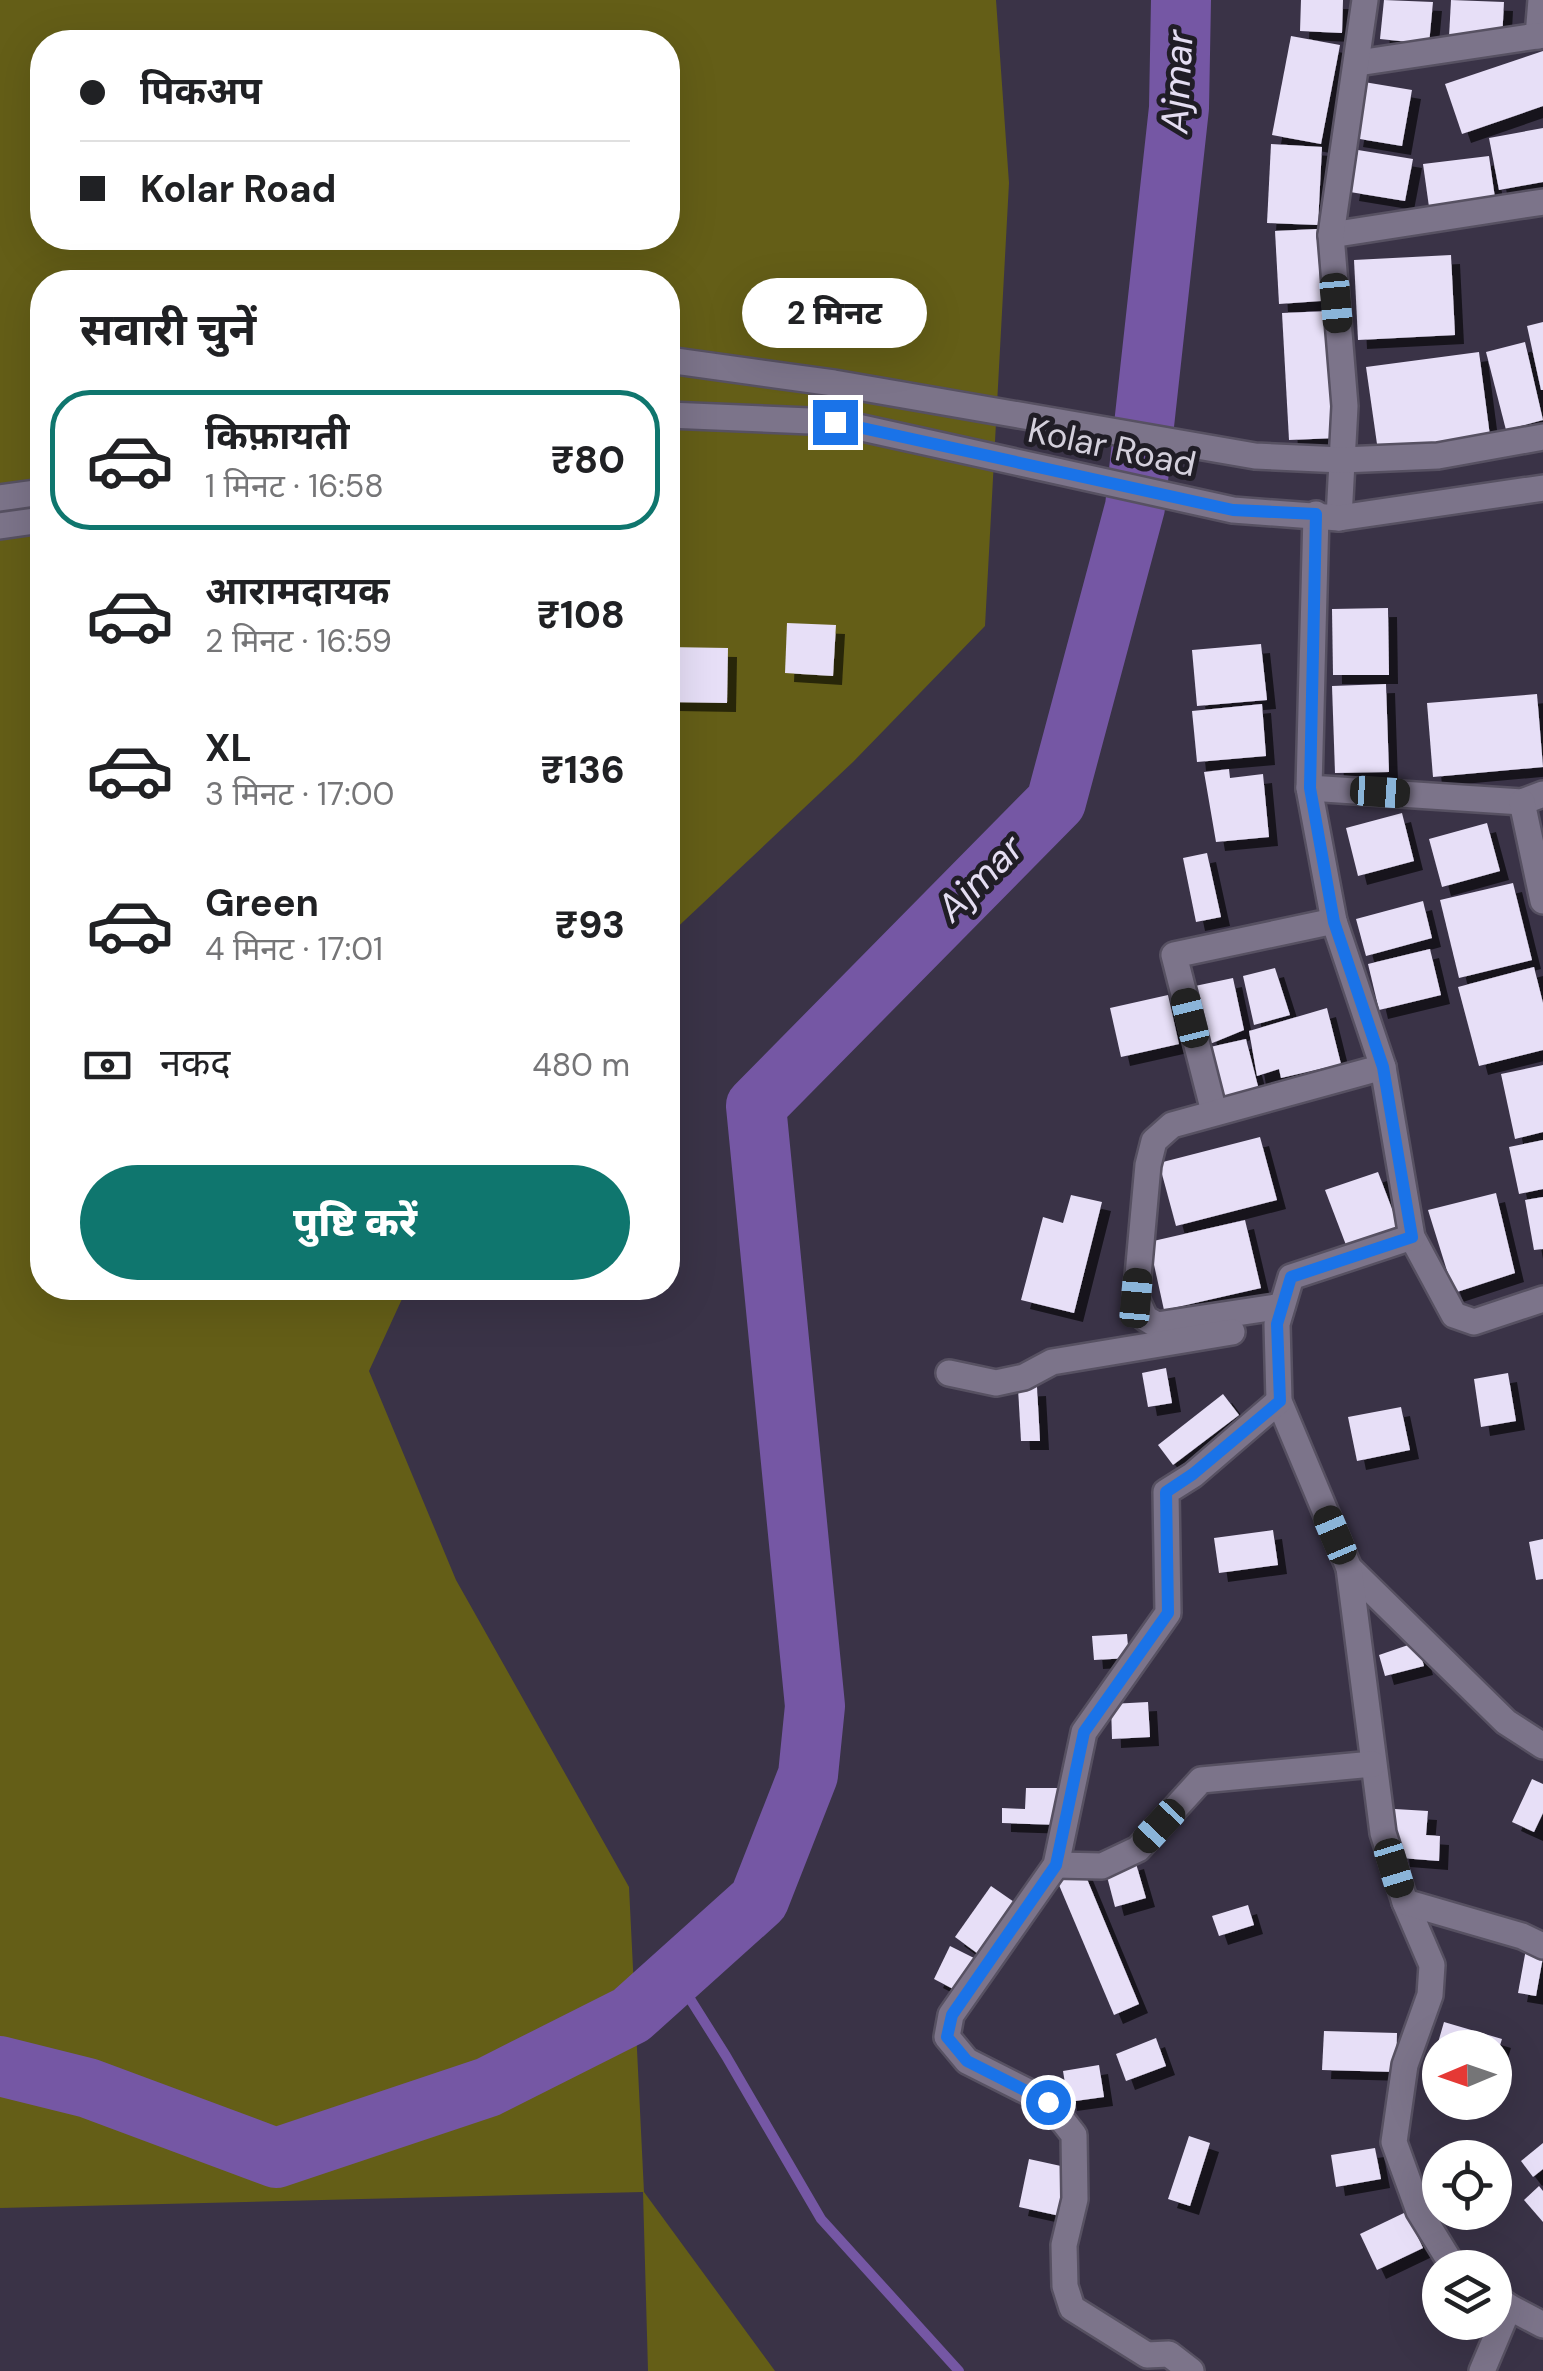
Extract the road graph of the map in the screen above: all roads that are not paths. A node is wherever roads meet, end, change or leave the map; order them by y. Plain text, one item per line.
1 (1365, 0) edge
2 (1540, 0) edge
3 (1540, 36) edge
4 (1358, 63) junction
5 (1543, 202) edge
6 (1331, 234) junction
7 (680, 362) edge
8 (680, 416) edge
9 (1543, 437) edge
10 (1342, 460) junction
11 (1543, 488) edge
12 (30, 494) edge
13 (0, 498) edge
14 (1328, 516) junction
15 (30, 522) edge
16 (0, 526) edge
17 (1310, 788) junction
18 (1532, 798) edge
19 (1543, 901) edge
20 (1334, 922) junction
21 (1383, 1067) junction
22 (1214, 1112) junction
23 (1412, 1237) junction
24 (1543, 1299) edge
25 (1280, 1315) junction
26 (950, 1373) dead end
27 (1280, 1401) junction
28 (1349, 1568) junction
29 (1543, 1746) edge
30 (1373, 1764) junction
31 (1056, 1865) junction
32 (1405, 1902) junction
33 (1543, 1946) edge
34 (1443, 2250) edge
35 (1512, 2308) edge
36 (1543, 2325) edge
37 (1491, 2340) edge
38 (1190, 2371) edge
39 (1482, 2371) edge

1 - 4 street
2 - 3 street
3 - 4 street
4 - 6 street
5 - 6 street
6 - 10 street
7 - 10 street, Kolar Road
8 - 14 street, Kolar Road
9 - 10 street, Kolar Road
10 - 14 street
11 - 14 street, Kolar Road
12 - 13 street
14 - 17 street
15 - 16 street
17 - 18 street
17 - 20 street
18 - 19 street
20 - 21 street
20 - 22 street
21 - 22 street
21 - 23 street
22 - 25 street
23 - 24 street
23 - 25 street
25 - 26 street
25 - 27 street
27 - 28 street
27 - 31 street
28 - 29 street
28 - 30 street
30 - 31 street
30 - 32 street
31 - 38 street
32 - 33 street
32 - 34 street
35 - 36 street
37 - 39 street

